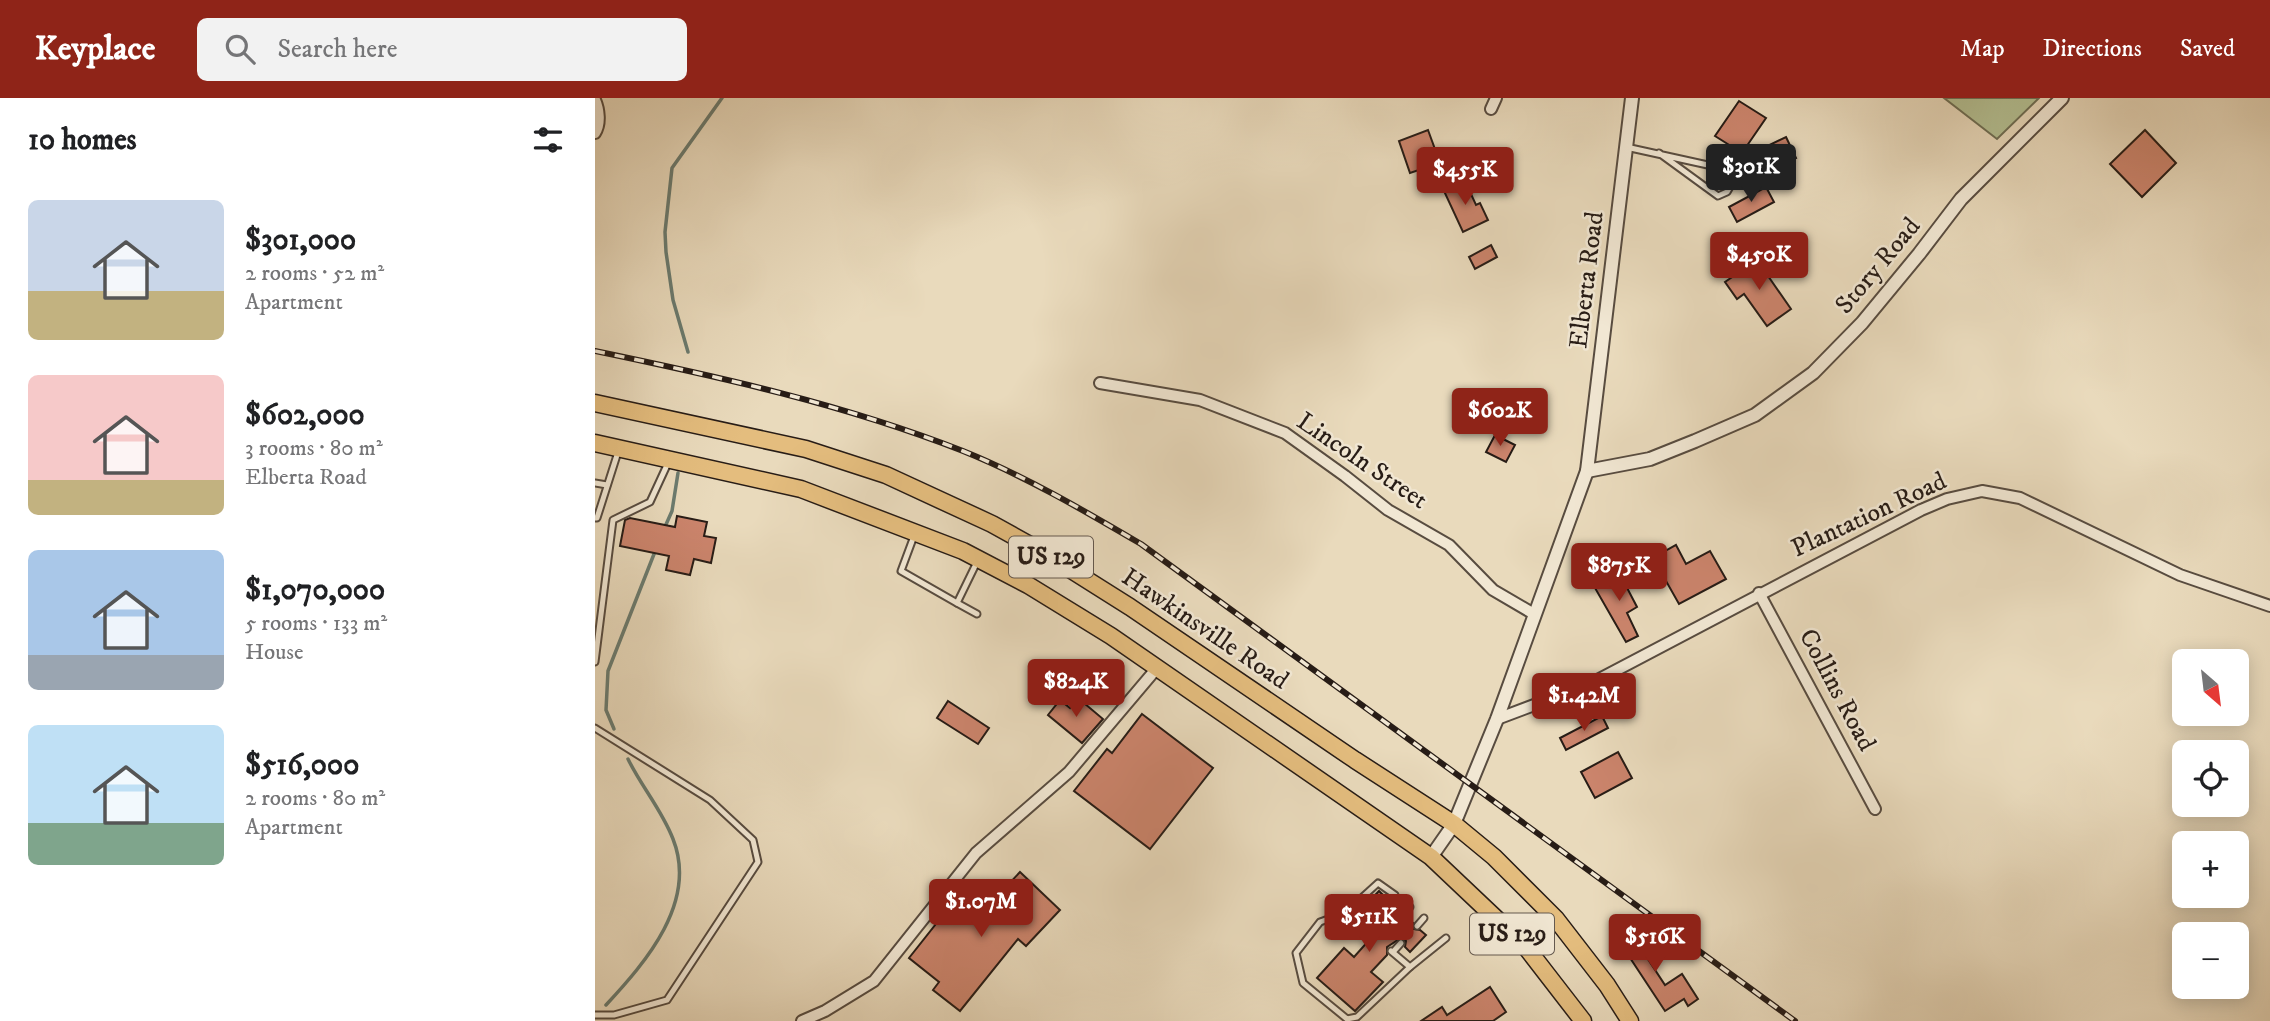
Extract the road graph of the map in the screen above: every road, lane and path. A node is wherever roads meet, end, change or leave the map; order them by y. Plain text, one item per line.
1 (1632, 98) edge
2 (2062, 98) edge
3 (595, 100) edge
4 (595, 133) edge
5 (1626, 147) junction
6 (1659, 153) junction
7 (1100, 383) dead end
8 (595, 403) edge
9 (595, 443) edge
10 (619, 449) junction
11 (670, 460) junction
12 (1587, 471) junction
13 (595, 483) edge
14 (607, 485) junction
15 (595, 518) edge
16 (915, 533) junction
17 (978, 559) junction
18 (1759, 593) junction
19 (957, 603) junction
20 (2270, 606) edge
21 (977, 614) dead end
22 (1534, 614) junction
23 (595, 662) edge
24 (1157, 668) junction
25 (1497, 719) junction
26 (595, 727) edge
27 (1875, 809) dead end
28 (1454, 824) junction
29 (1431, 857) junction
30 (1390, 901) dead end
31 (1410, 907) dead end
32 (1345, 913) junction
33 (1403, 914) dead end
34 (1424, 918) dead end
35 (1373, 921) dead end
36 (1416, 926) dead end
37 (1366, 929) junction
38 (1374, 935) dead end
39 (1446, 938) dead end
40 (1401, 943) dead end
41 (1410, 967) junction
42 (595, 1015) edge
43 (802, 1021) edge
44 (1583, 1021) edge
45 (1630, 1021) edge

1 - 5 street, Elberta Road
2 - 12 street, Story Road
3 - 4 street
5 - 6 lane
5 - 12 street, Elberta Road
6 - 6 lane
7 - 22 street, Lincoln Street
8 - 28 main road, Hawkinsville Road / US 129
9 - 10 main road, US 129
10 - 11 main road, US 129
10 - 14 lane
11 - 16 main road, US 129
11 - 23 lane
12 - 22 street, Elberta Road
13 - 14 lane
14 - 15 lane
16 - 17 main road, US 129
16 - 19 lane
17 - 19 lane
17 - 24 main road, US 129
18 - 20 street, Plantation Road
18 - 25 street, Plantation Road
18 - 27 street, Collins Road
19 - 21 lane
22 - 25 street, Elberta Road
24 - 29 main road, US 129
24 - 43 street
25 - 28 street, Elberta Road
26 - 42 lane
28 - 29 street, Elberta Road
28 - 45 main road, US 129
29 - 44 main road, US 129
30 - 32 lane
31 - 33 lane
32 - 37 lane
32 - 41 lane
34 - 36 lane
35 - 37 lane
37 - 38 lane
39 - 41 lane
40 - 41 lane

